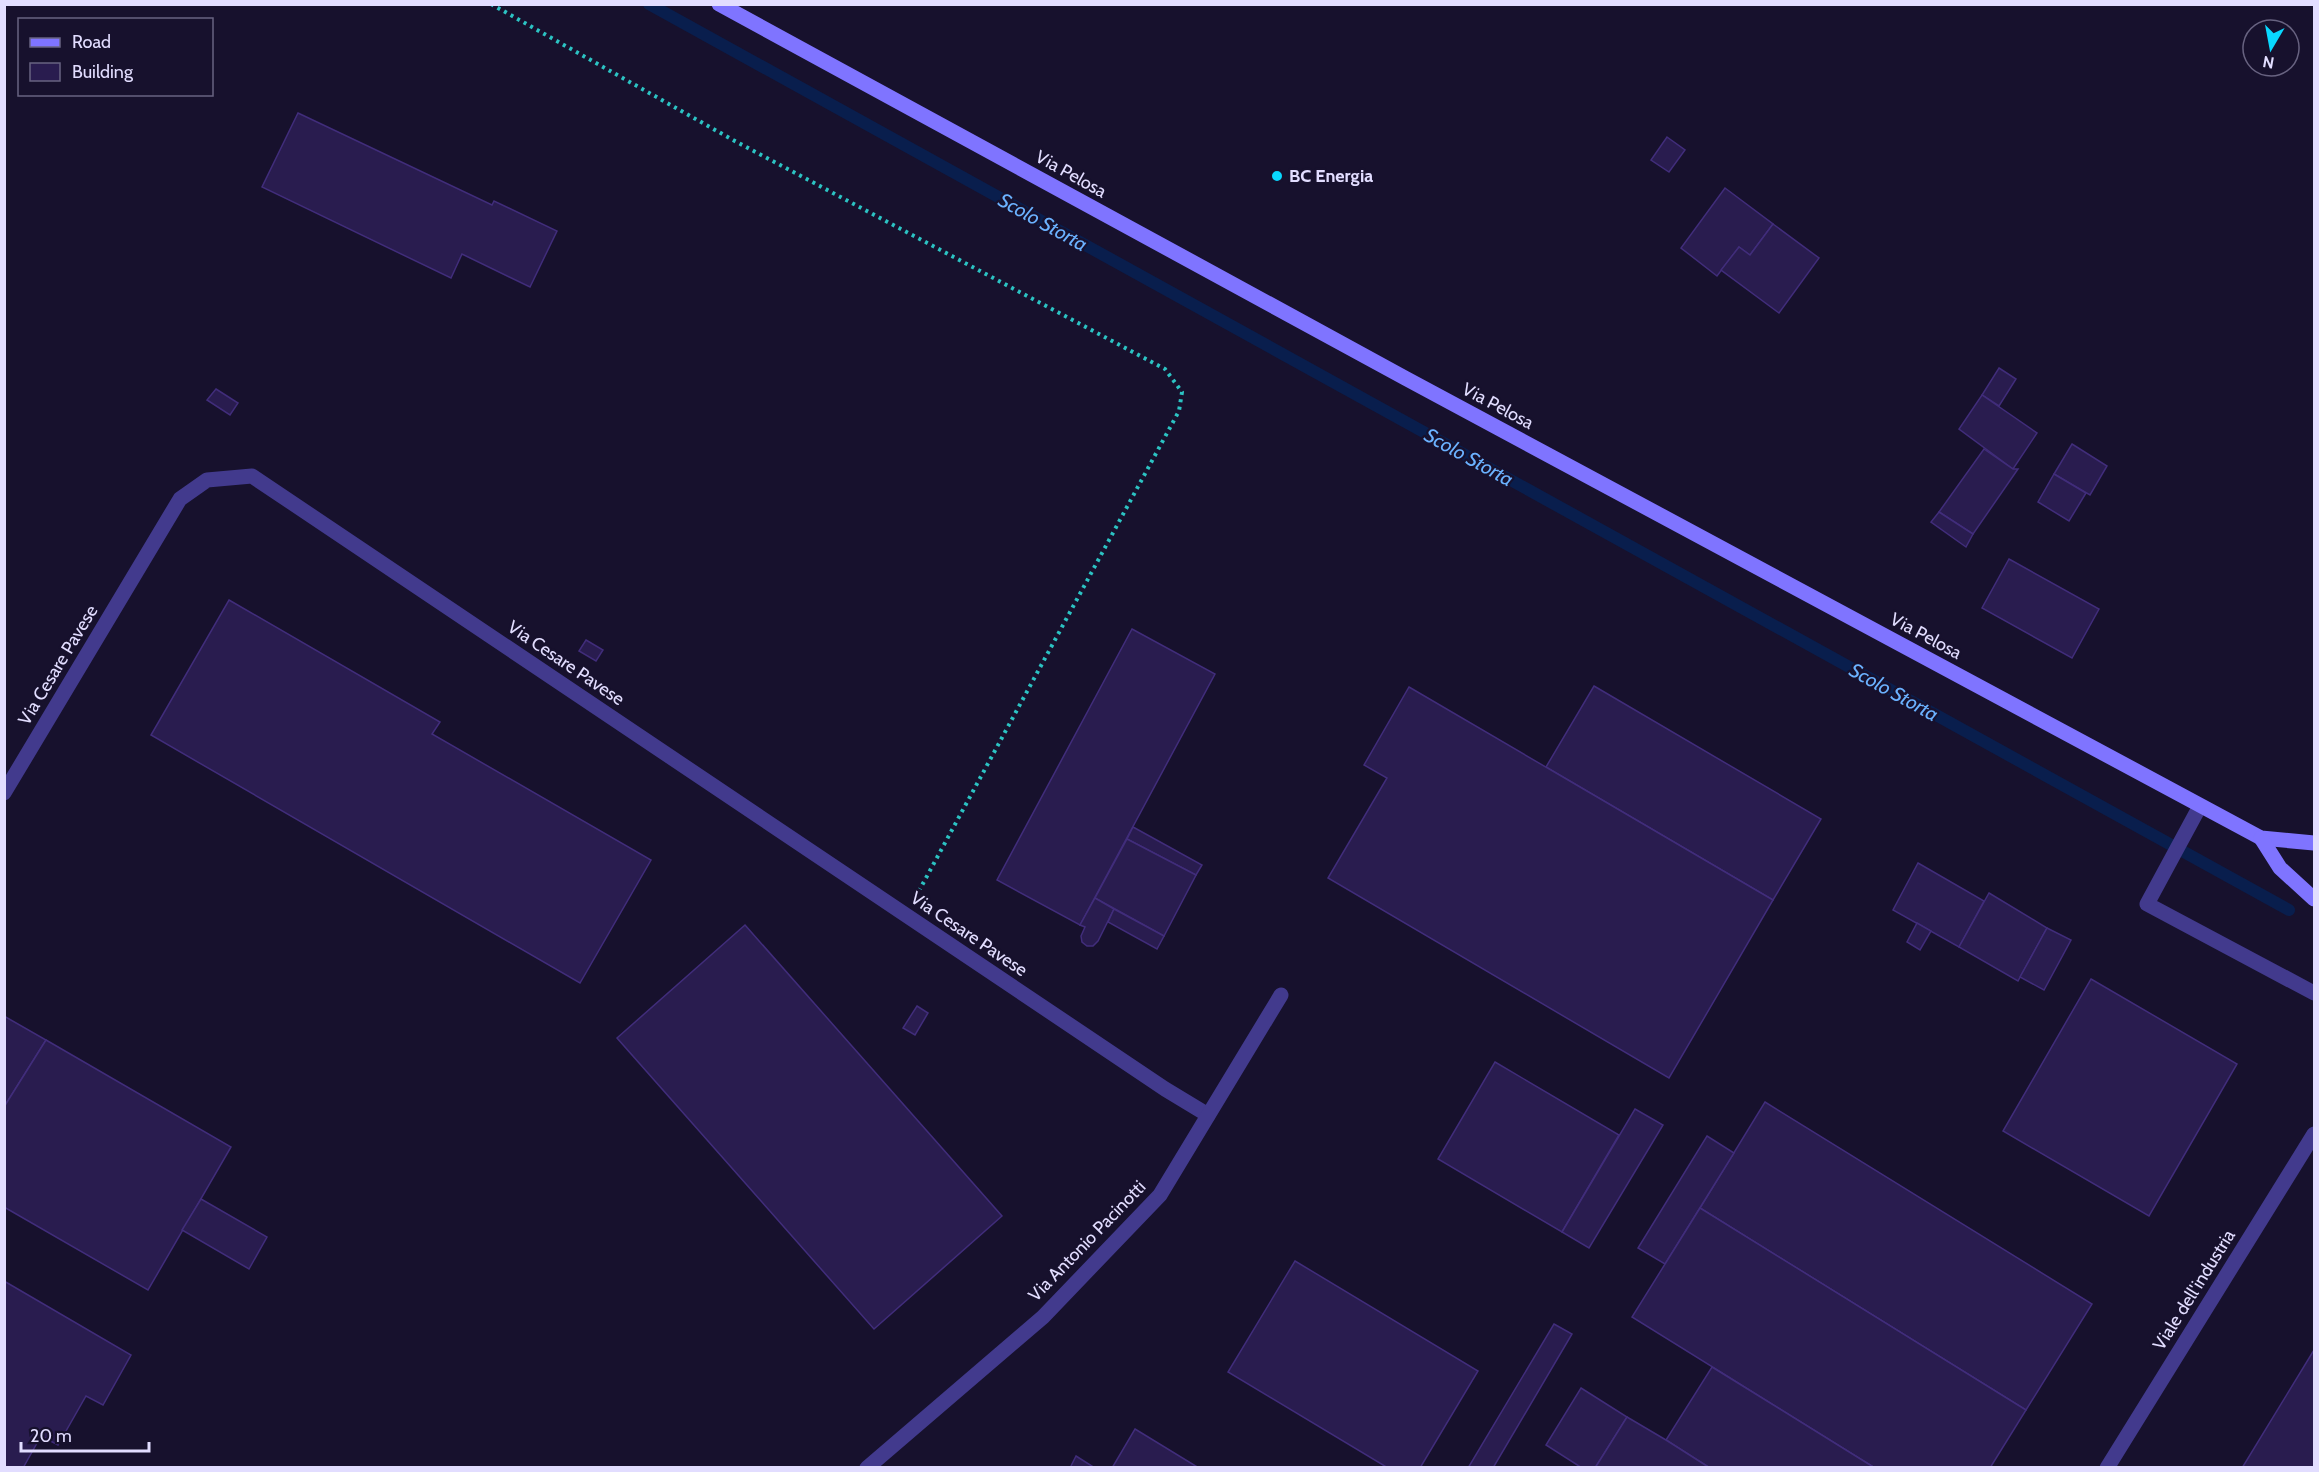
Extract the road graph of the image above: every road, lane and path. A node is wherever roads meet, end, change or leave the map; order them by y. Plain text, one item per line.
1 (491, 4) edge
2 (719, 4) edge
3 (4, 793) edge
4 (2200, 806) junction
5 (2261, 838) junction
6 (2314, 843) edge
7 (2314, 899) edge
8 (906, 915) junction
9 (2314, 993) edge
10 (1281, 995) dead end
11 (1208, 1115) junction
12 (2314, 1134) edge
13 (867, 1467) edge
14 (2107, 1467) edge

1 - 8 path
2 - 4 main road, Via Pelosa
3 - 8 street, Via Cesare Pavese
4 - 5 main road, Via Pelosa
4 - 9 street
5 - 6 main road, Via Pelosa
5 - 7 main road, Via Pelosa
8 - 11 street, Via Cesare Pavese
10 - 11 street, Via Antonio Pacinotti
11 - 13 street, Via Antonio Pacinotti
12 - 14 street, Viale dell'industria

